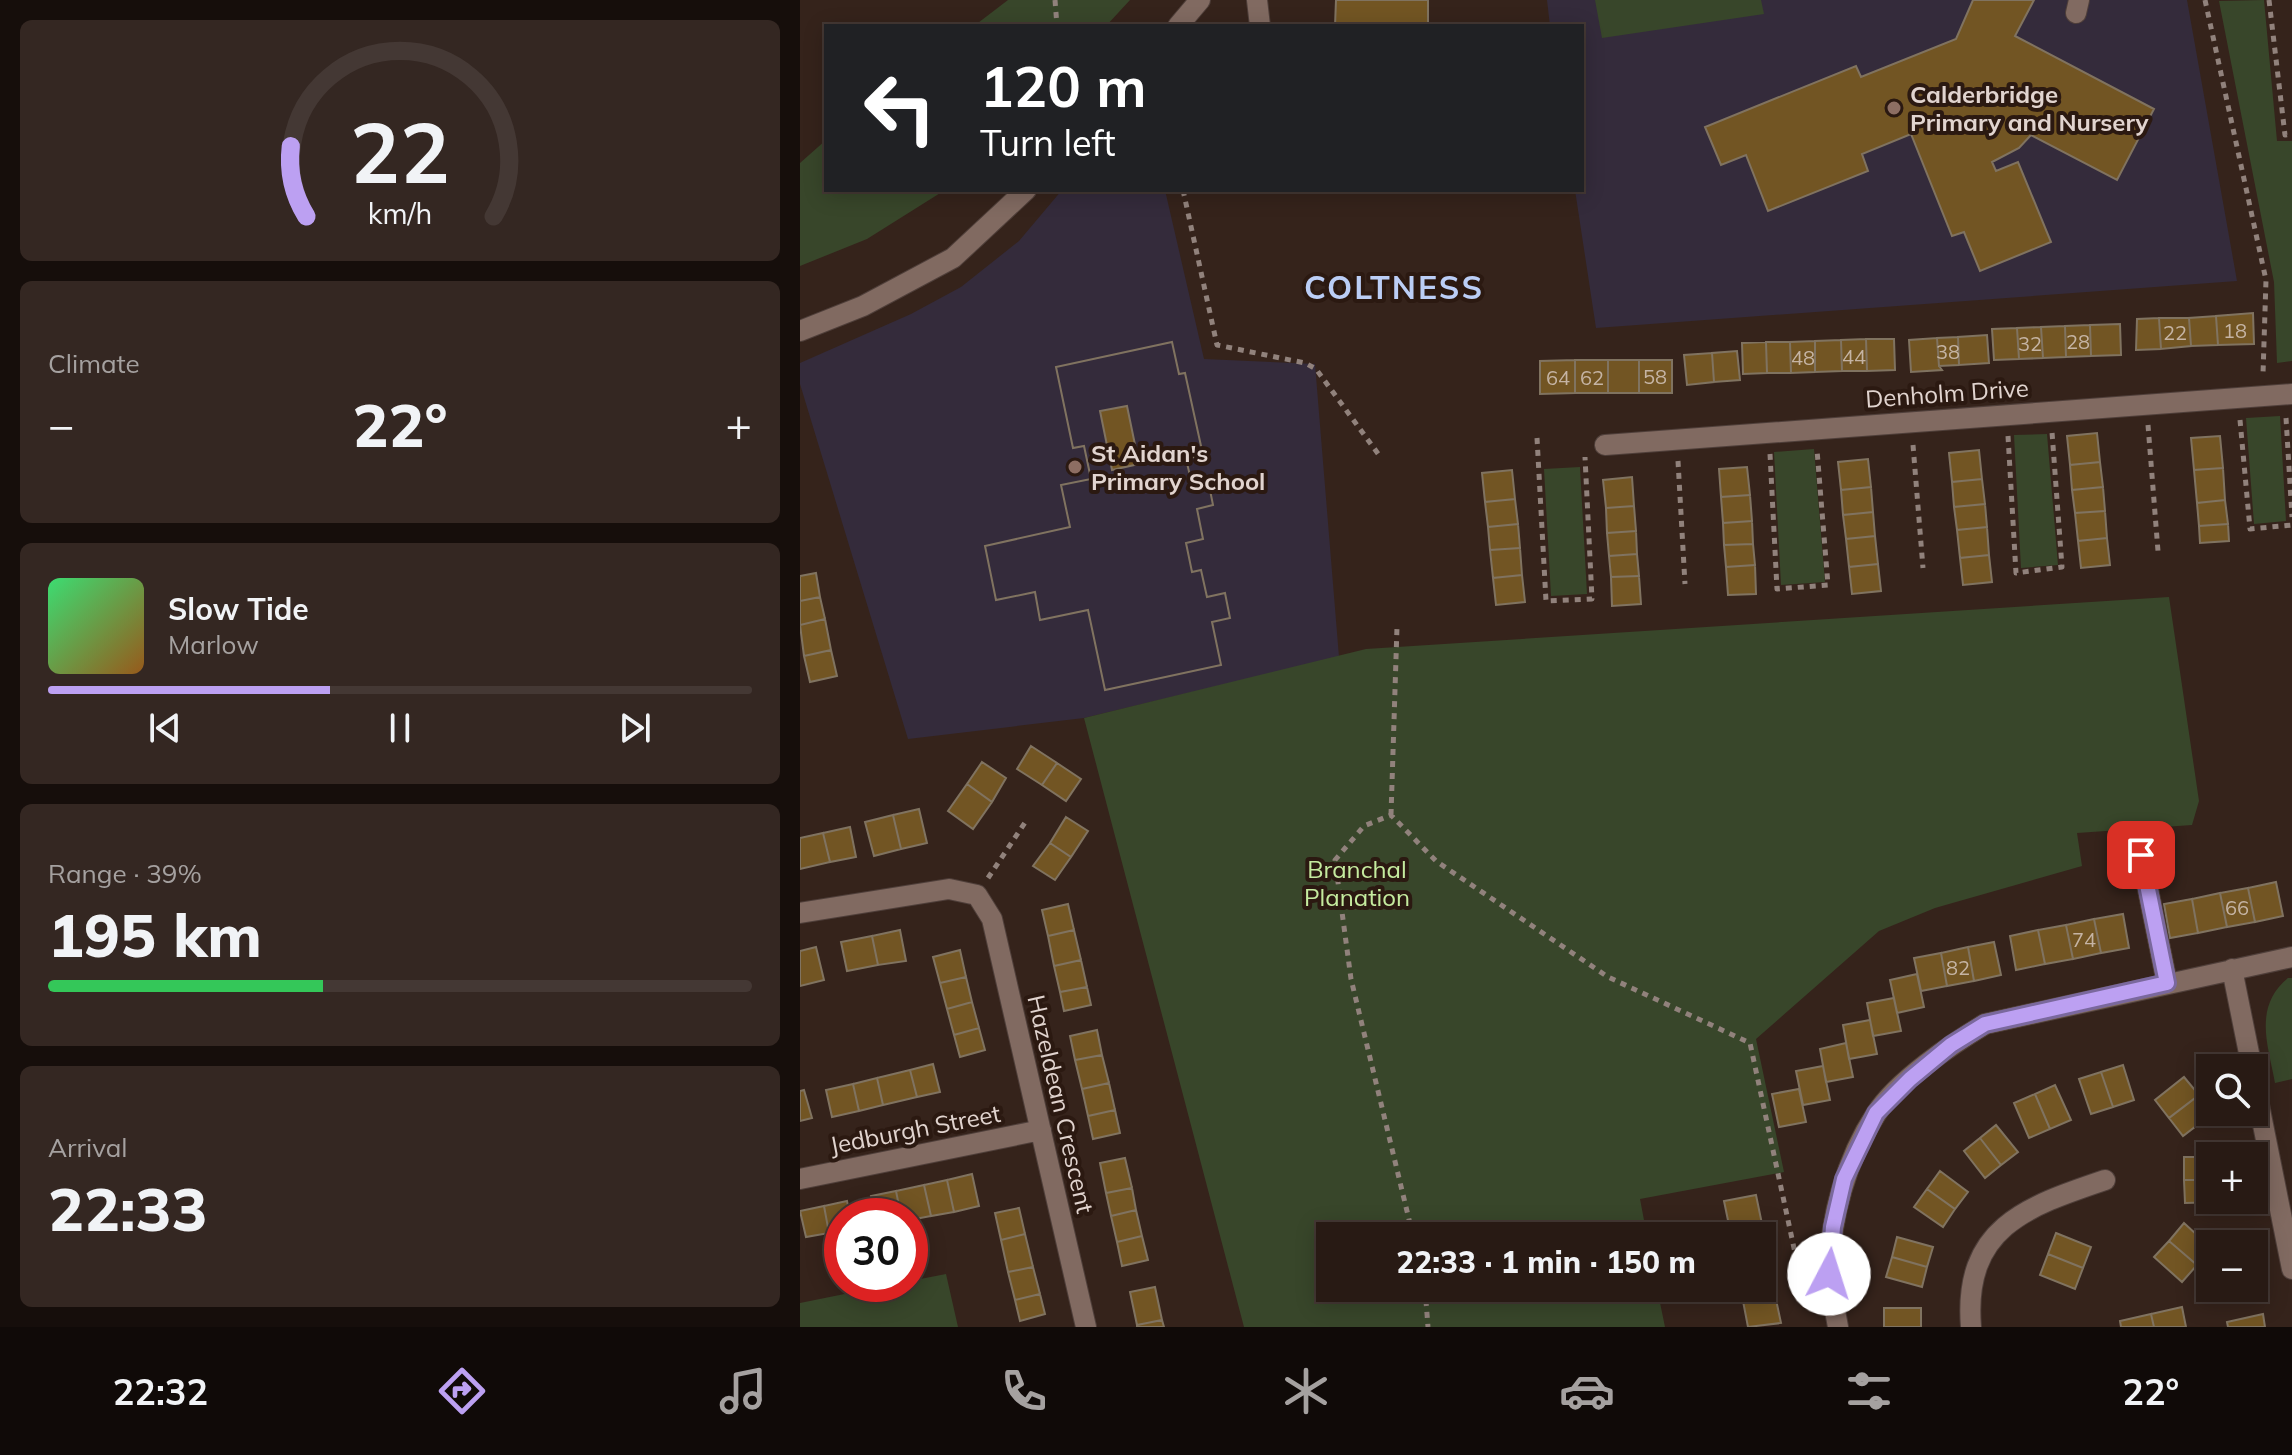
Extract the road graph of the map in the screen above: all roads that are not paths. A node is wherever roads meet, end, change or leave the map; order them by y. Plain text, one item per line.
1 (1200, 0) edge
2 (1257, 0) edge
3 (1180, 24) edge
4 (1260, 24) edge
5 (1024, 192) edge
6 (800, 331) edge
7 (2288, 394) edge
8 (1605, 445) dead end
9 (2141, 855) dead end
10 (800, 913) edge
11 (2292, 957) edge
12 (2232, 969) junction
13 (2167, 983) junction
14 (2249, 1054) edge
15 (2263, 1126) edge
16 (1041, 1130) junction
17 (800, 1179) edge
18 (2105, 1180) dead end
19 (2292, 1269) edge
20 (1086, 1327) edge
21 (1838, 1327) edge
22 (1971, 1327) edge

1 - 3 street
2 - 4 street
5 - 6 street
7 - 8 street, Denholm Drive
9 - 13 street
10 - 16 street, Hazeldean Crescent
11 - 12 street
12 - 13 street
12 - 14 street
13 - 21 street
15 - 19 street
16 - 17 street, Jedburgh Street
16 - 20 street, Hazeldean Crescent
18 - 22 street

